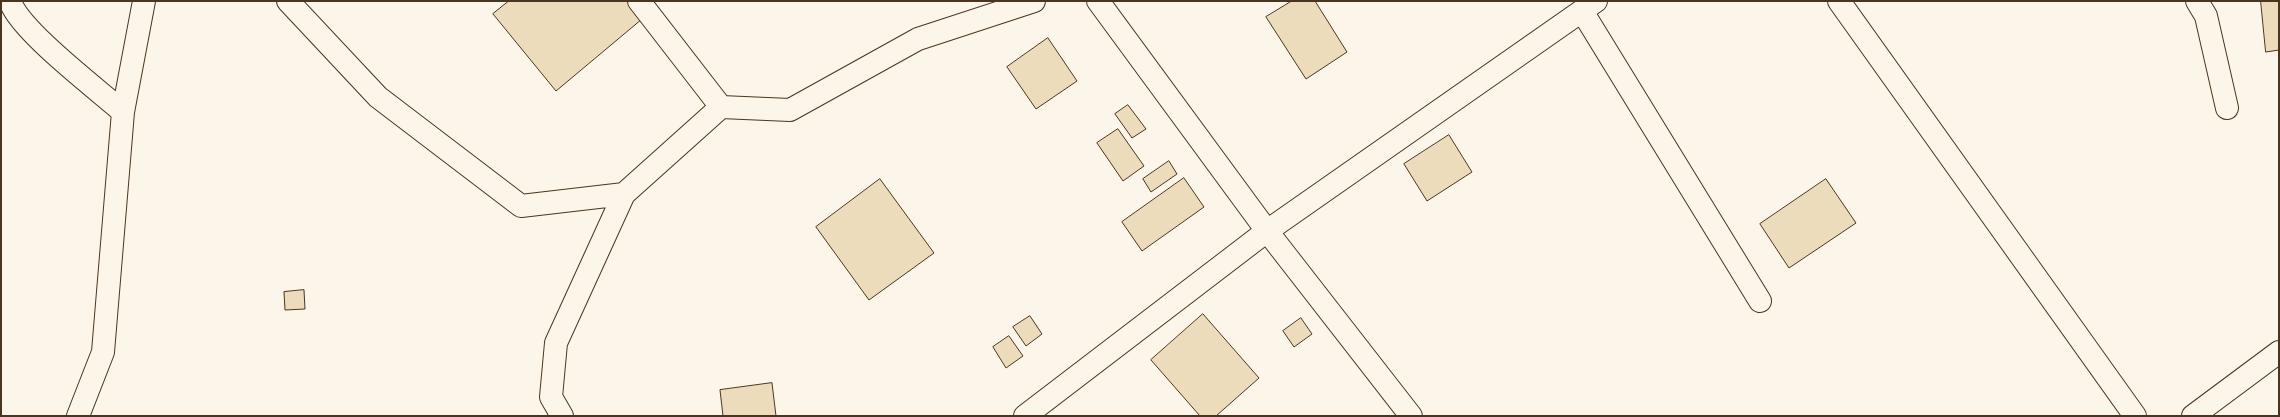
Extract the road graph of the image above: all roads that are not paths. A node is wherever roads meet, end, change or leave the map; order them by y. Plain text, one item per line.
1 (10, 1) edge
2 (144, 1) edge
3 (288, 1) edge
4 (639, 1) edge
5 (1034, 1) edge
6 (1098, 1) edge
7 (1839, 1) edge
8 (2197, 1) edge
9 (1589, 6) edge
10 (721, 107) junction
11 (2227, 108) dead end
12 (123, 112) junction
13 (624, 194) junction
14 (1267, 231) junction
15 (1760, 301) dead end
16 (2279, 352) edge
17 (78, 416) edge
18 (562, 416) edge
19 (1025, 416) edge
20 (1411, 416) edge
21 (2135, 416) edge
22 (2193, 416) edge

1 - 12 street
2 - 12 street
3 - 13 street
4 - 10 street
5 - 10 street
6 - 14 street
7 - 21 street
8 - 11 street
9 - 14 street
9 - 15 street
10 - 13 street
12 - 17 street
13 - 18 street
14 - 19 street
14 - 20 street
16 - 22 street

